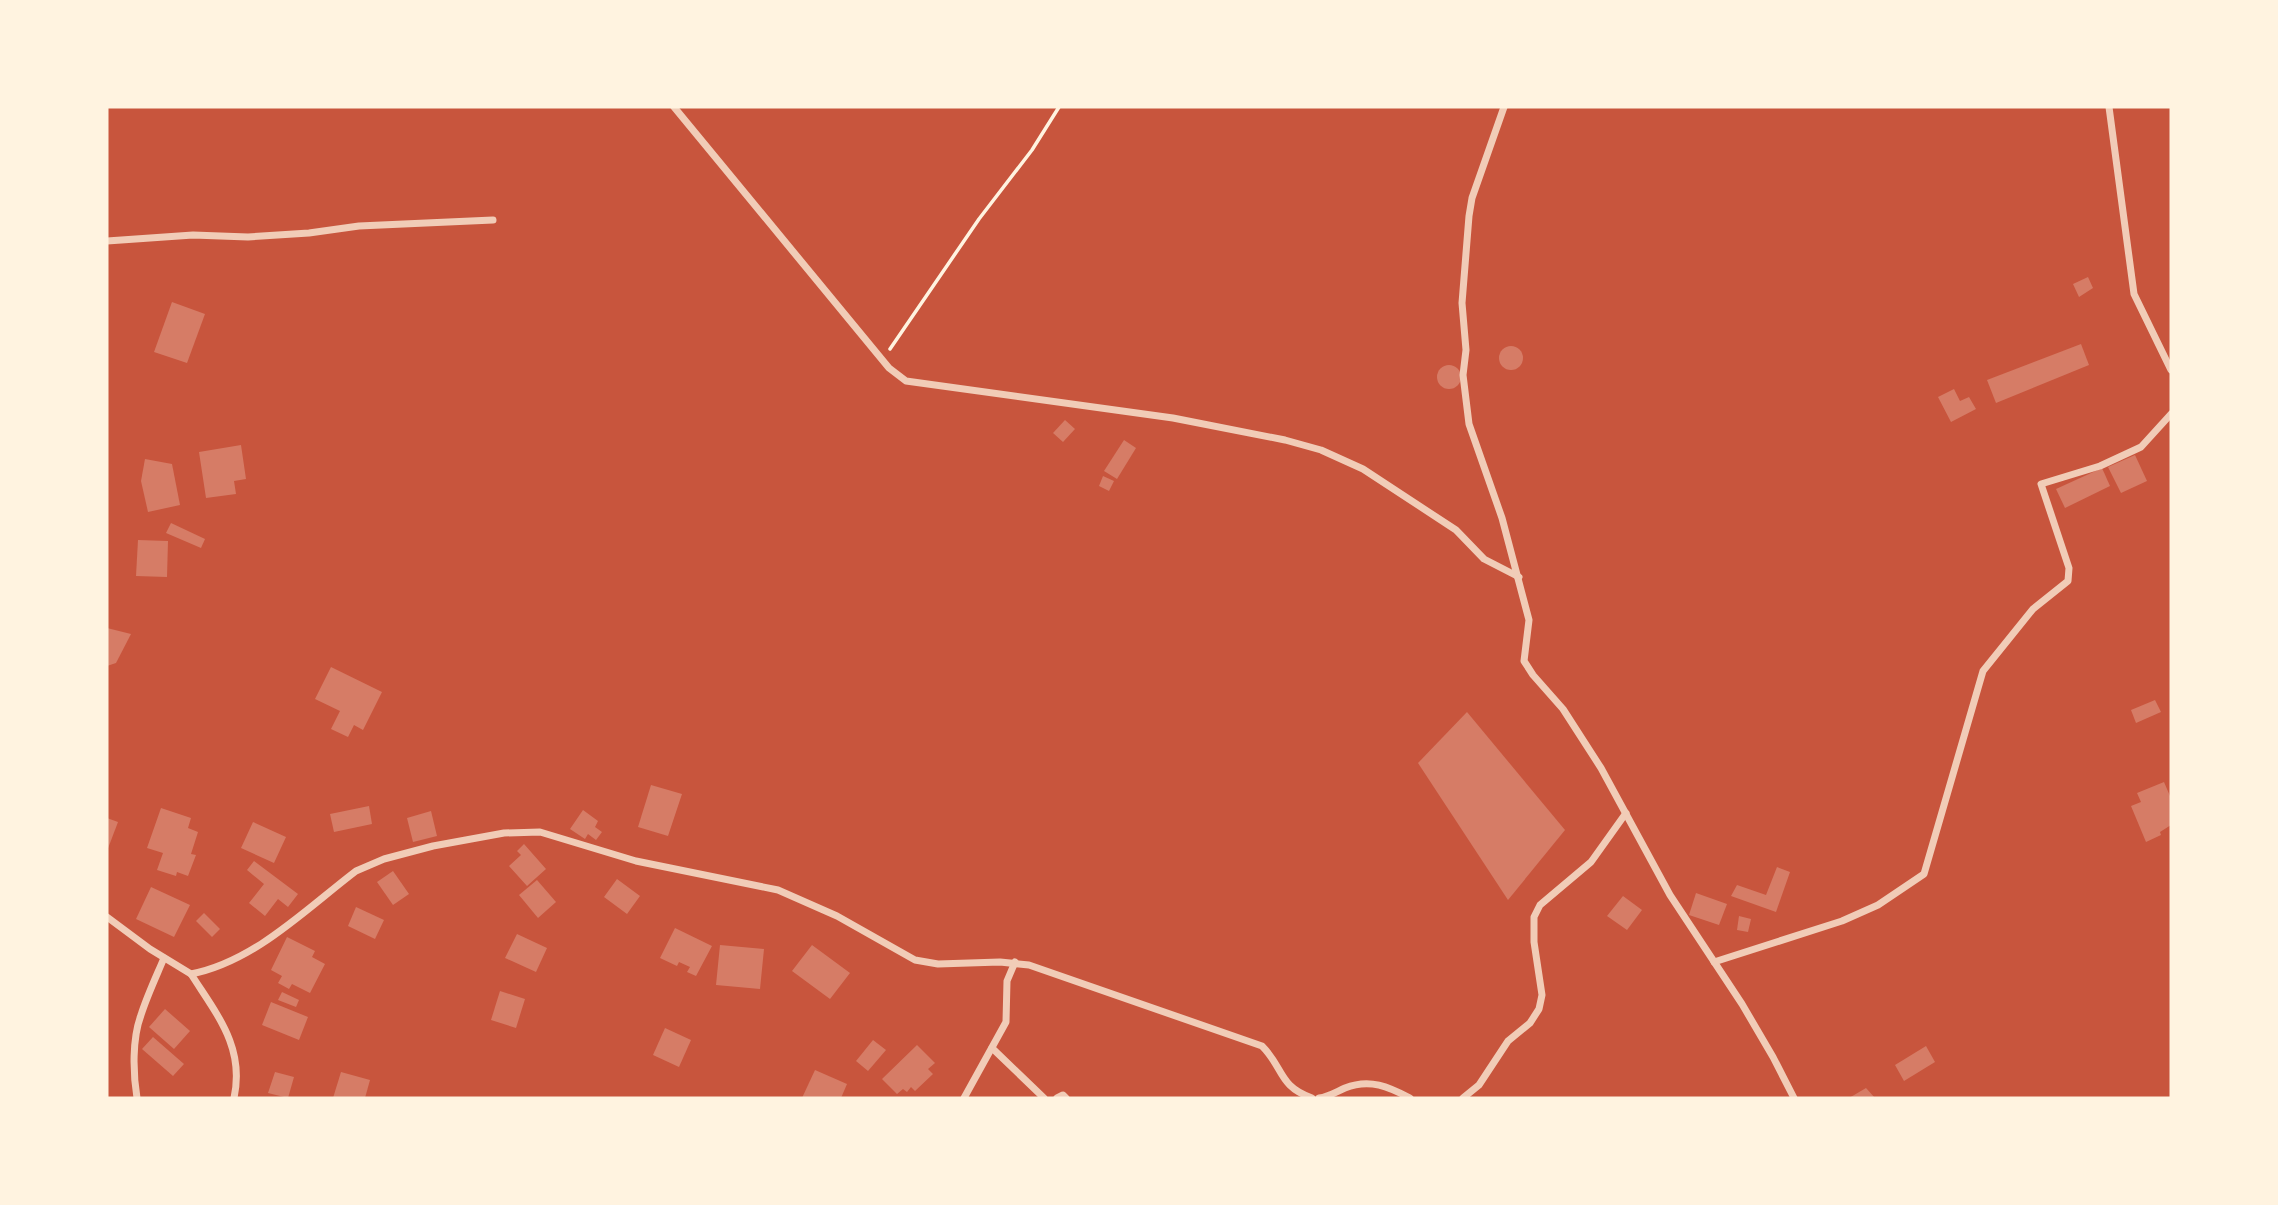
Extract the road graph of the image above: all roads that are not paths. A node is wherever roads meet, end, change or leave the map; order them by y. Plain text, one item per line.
1 (674, 107) edge
2 (1504, 107) edge
3 (2109, 107) edge
4 (493, 220) dead end
5 (107, 240) edge
6 (2171, 370) edge
7 (2171, 414) edge
8 (1519, 577) junction
9 (1626, 813) junction
10 (107, 917) edge
11 (164, 958) junction
12 (1016, 962) junction
13 (1714, 962) junction
14 (191, 974) junction
15 (992, 1048) junction
16 (137, 1098) edge
17 (234, 1098) edge
18 (964, 1098) edge
19 (1044, 1098) edge
20 (1057, 1098) edge
21 (1066, 1098) edge
22 (1312, 1098) edge
23 (1319, 1098) edge
24 (1410, 1098) edge
25 (1463, 1098) edge
26 (1794, 1098) edge

1 - 8 street
2 - 8 street
3 - 6 street
4 - 5 street
7 - 13 street
8 - 9 street
9 - 13 street
9 - 25 street
10 - 11 street
11 - 14 street
11 - 16 street
12 - 14 street
12 - 15 street
12 - 22 street
13 - 26 street
14 - 17 street
15 - 18 street
15 - 19 street
20 - 21 street
23 - 24 street

